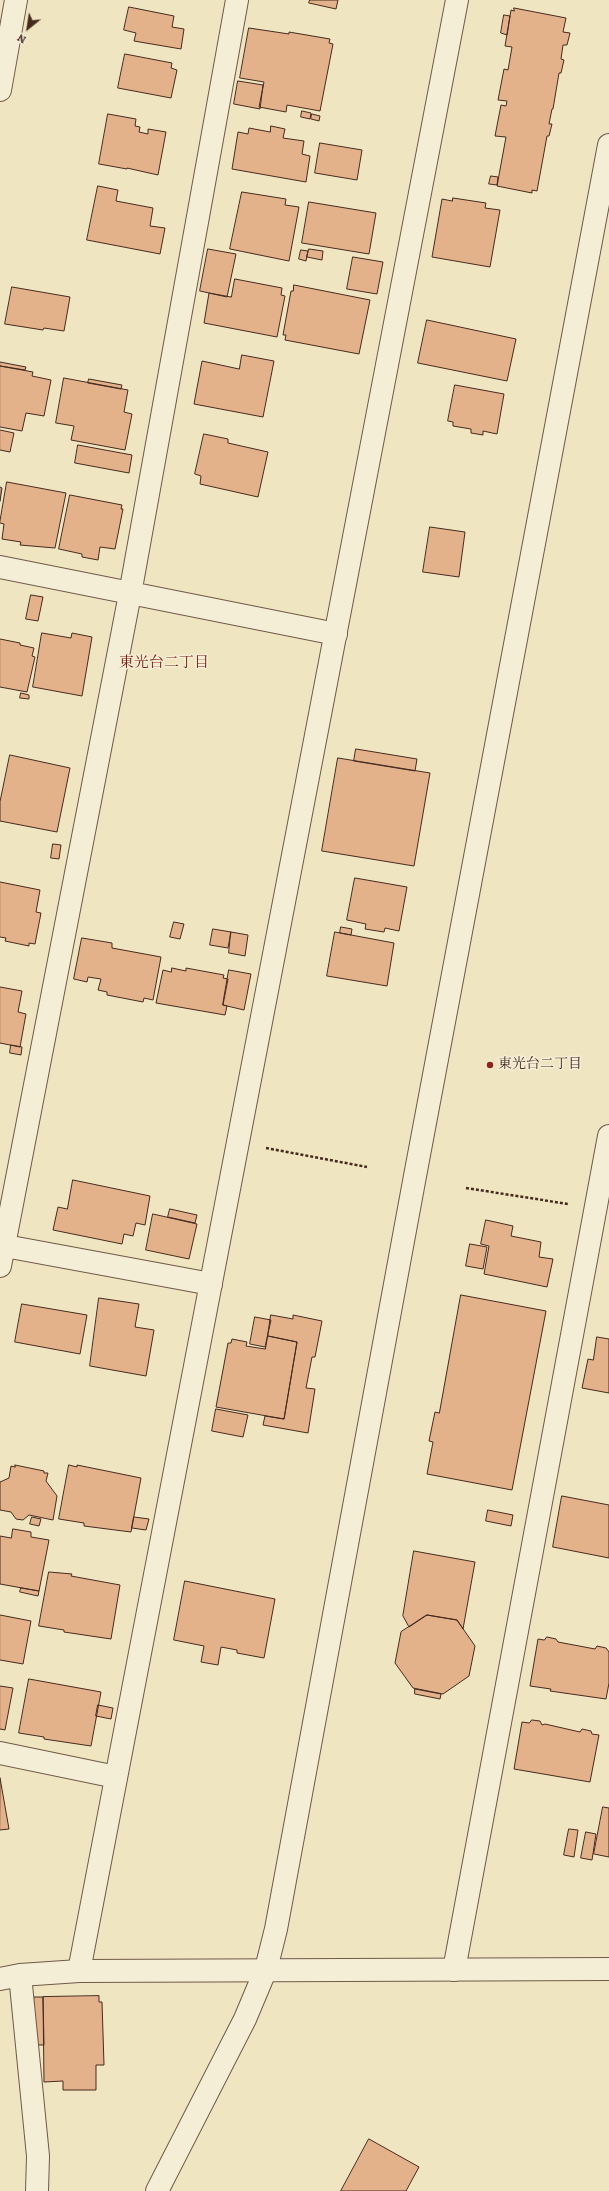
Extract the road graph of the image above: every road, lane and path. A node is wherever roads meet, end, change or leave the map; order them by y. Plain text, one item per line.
1 (16, 0) edge
2 (237, 0) edge
3 (457, 0) edge
4 (0, 90) edge
5 (609, 145) edge
6 (0, 567) edge
7 (130, 594) junction
8 (336, 634) junction
9 (609, 1136) edge
10 (238, 1143) junction
11 (367, 1167) dead end
12 (466, 1188) dead end
13 (602, 1210) edge
14 (1, 1252) edge
15 (211, 1284) junction
16 (0, 1753) edge
17 (116, 1777) junction
18 (266, 1969) junction
19 (609, 1969) edge
20 (454, 1970) junction
21 (79, 1971) junction
22 (10, 1977) edge
23 (37, 2191) edge
24 (157, 2191) edge

1 - 4 street
2 - 7 street
3 - 8 street
5 - 18 street
6 - 7 street
7 - 8 street
7 - 14 street
8 - 10 street
9 - 13 street
10 - 11 path
10 - 15 street
12 - 13 path
13 - 20 street
14 - 15 street
15 - 17 street
16 - 17 street
17 - 21 street
18 - 20 street
18 - 21 street
18 - 24 street
19 - 20 street
21 - 22 street
22 - 23 street

